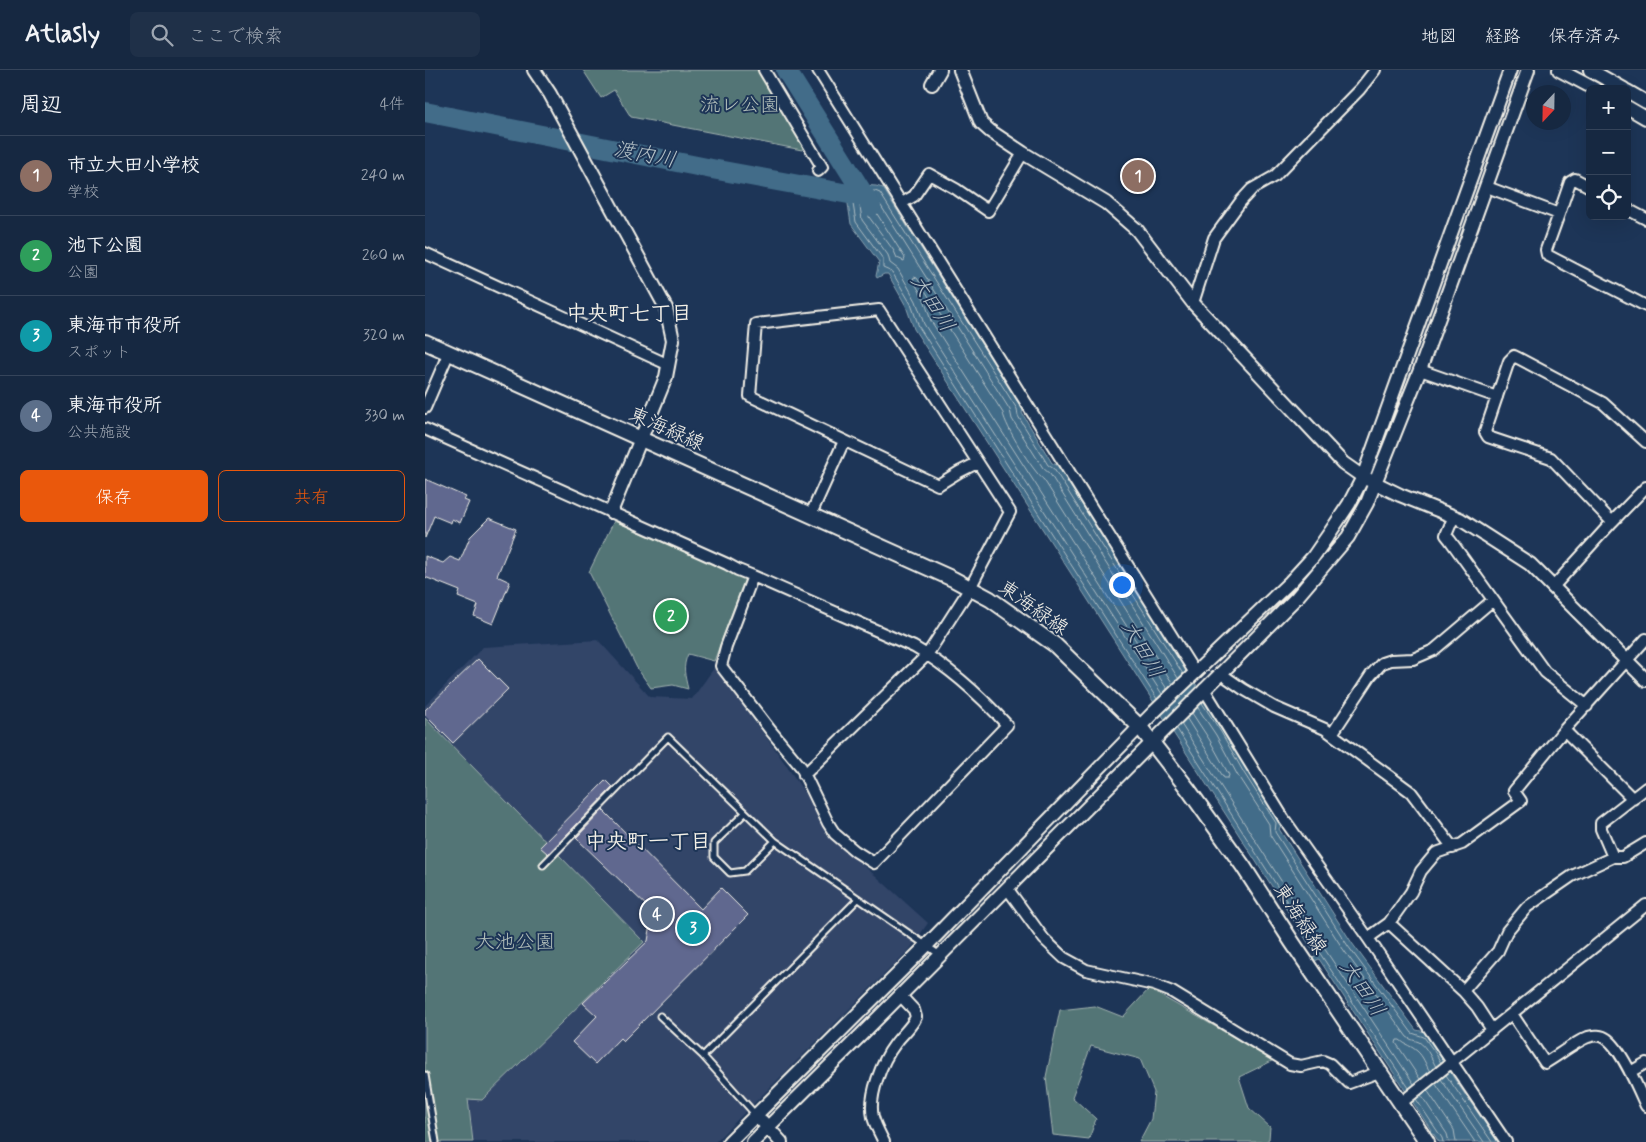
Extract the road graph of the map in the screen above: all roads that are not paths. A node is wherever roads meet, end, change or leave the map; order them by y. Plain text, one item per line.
1 (534, 70) edge
2 (764, 70) edge
3 (818, 70) edge
4 (940, 70) edge
5 (960, 70) edge
6 (1375, 70) edge
7 (1510, 70) edge
8 (1528, 70) edge
9 (1559, 70) edge
10 (1590, 70) edge
11 (932, 84) dead end
12 (1587, 85) edge
13 (1617, 85) edge
14 (1631, 93) edge
15 (1646, 102) edge
16 (1631, 109) edge
17 (1646, 118) edge
18 (1023, 153) junction
19 (817, 171) dead end
20 (1586, 185) edge
21 (1487, 187) junction
22 (902, 203) junction
23 (1631, 211) edge
24 (1559, 214) junction
25 (1646, 219) edge
26 (425, 253) edge
27 (1193, 303) junction
28 (1646, 306) edge
29 (425, 342) edge
30 (449, 352) junction
31 (669, 365) junction
32 (1420, 370) junction
33 (1497, 397) junction
34 (425, 408) edge
35 (425, 429) edge
36 (641, 438) junction
37 (844, 441) junction
38 (1646, 442) edge
39 (977, 463) junction
40 (1363, 477) junction
41 (1375, 483) junction
42 (1646, 486) edge
43 (611, 512) junction
44 (811, 514) junction
45 (1454, 516) junction
46 (1612, 522) junction
47 (753, 576) junction
48 (1553, 587) junction
49 (970, 588) junction
50 (1493, 600) junction
51 (1646, 639) edge
52 (927, 655) junction
53 (1627, 660) junction
54 (1220, 673) junction
55 (1193, 675) junction
56 (1646, 680) edge
57 (1203, 691) junction
58 (1587, 706) junction
59 (1140, 727) junction
60 (1564, 730) junction
61 (1332, 734) junction
62 (1152, 742) junction
63 (804, 775) junction
64 (1646, 788) edge
65 (1633, 799) junction
66 (745, 813) junction
67 (775, 841) junction
68 (1646, 843) edge
69 (1453, 848) junction
70 (1613, 857) junction
71 (543, 865) dead end
72 (1007, 888) junction
73 (858, 899) junction
74 (1646, 905) edge
75 (1389, 923) junction
76 (1368, 938) junction
77 (926, 946) junction
78 (940, 955) junction
79 (1463, 991) junction
80 (901, 995) junction
81 (1512, 1014) junction
82 (660, 1016) dead end
83 (1492, 1030) junction
84 (703, 1056) junction
85 (1451, 1063) junction
86 (1646, 1063) edge
87 (1379, 1072) junction
88 (1630, 1072) junction
89 (425, 1075) edge
90 (1403, 1101) junction
91 (1646, 1106) edge
92 (755, 1115) junction
93 (768, 1127) junction
94 (1424, 1141) edge
95 (435, 1142) edge
96 (729, 1142) edge
97 (753, 1142) edge
98 (781, 1142) edge
99 (884, 1142) edge
100 (1506, 1142) edge

1 - 31 street
2 - 19 street
3 - 22 street
4 - 11 street
5 - 18 street
6 - 27 street
7 - 40 street
8 - 21 street
9 - 12 street
10 - 13 street
14 - 15 street
16 - 17 street
18 - 22 street
18 - 27 street
20 - 24 street
21 - 24 street
21 - 32 street
22 - 55 street
23 - 25 street
24 - 28 street
26 - 31 street
27 - 40 street
29 - 30 main road, 東海緑線
30 - 34 street
30 - 36 main road, 東海緑線
31 - 36 street
32 - 33 street
32 - 41 street
33 - 38 street
33 - 46 street
35 - 43 street
36 - 43 street
36 - 44 main road, 東海緑線
37 - 39 street
37 - 39 street
37 - 44 street
39 - 49 street
40 - 41 street
40 - 55 street
41 - 45 street
41 - 54 street
42 - 46 street
43 - 47 street
44 - 49 main road, 東海緑線
45 - 48 street
45 - 50 street
46 - 48 street
47 - 52 street
47 - 63 street
48 - 53 street
49 - 52 street
49 - 59 main road, 東海緑線
50 - 58 street
50 - 61 street
51 - 53 street
52 - 63 street
52 - 63 street
53 - 56 street
53 - 58 street
54 - 57 street
54 - 61 street
55 - 59 street
57 - 62 street
57 - 76 street
58 - 60 street
59 - 62 main road, 東海緑線
59 - 77 street
60 - 65 street
60 - 69 street
61 - 69 street
62 - 72 street
62 - 87 main road, 東海緑線
64 - 65 street
65 - 70 street
66 - 67 lane
66 - 67 lane
66 - 71 lane
67 - 73 lane
68 - 70 street
69 - 75 street
70 - 79 street
72 - 78 street
72 - 87 street
73 - 77 lane
73 - 84 lane
74 - 81 street
75 - 76 street
75 - 79 street
76 - 85 street
77 - 78 lane
77 - 92 street
78 - 80 street
79 - 83 street
80 - 93 street
80 - 99 street
81 - 83 street
81 - 88 street
82 - 84 lane
83 - 85 street
84 - 92 lane
85 - 90 street
85 - 100 street
86 - 88 street
87 - 90 main road, 東海緑線
88 - 91 street
89 - 95 lane
90 - 94 main road, 東海緑線
92 - 93 street
92 - 96 street
93 - 97 street
93 - 98 street

